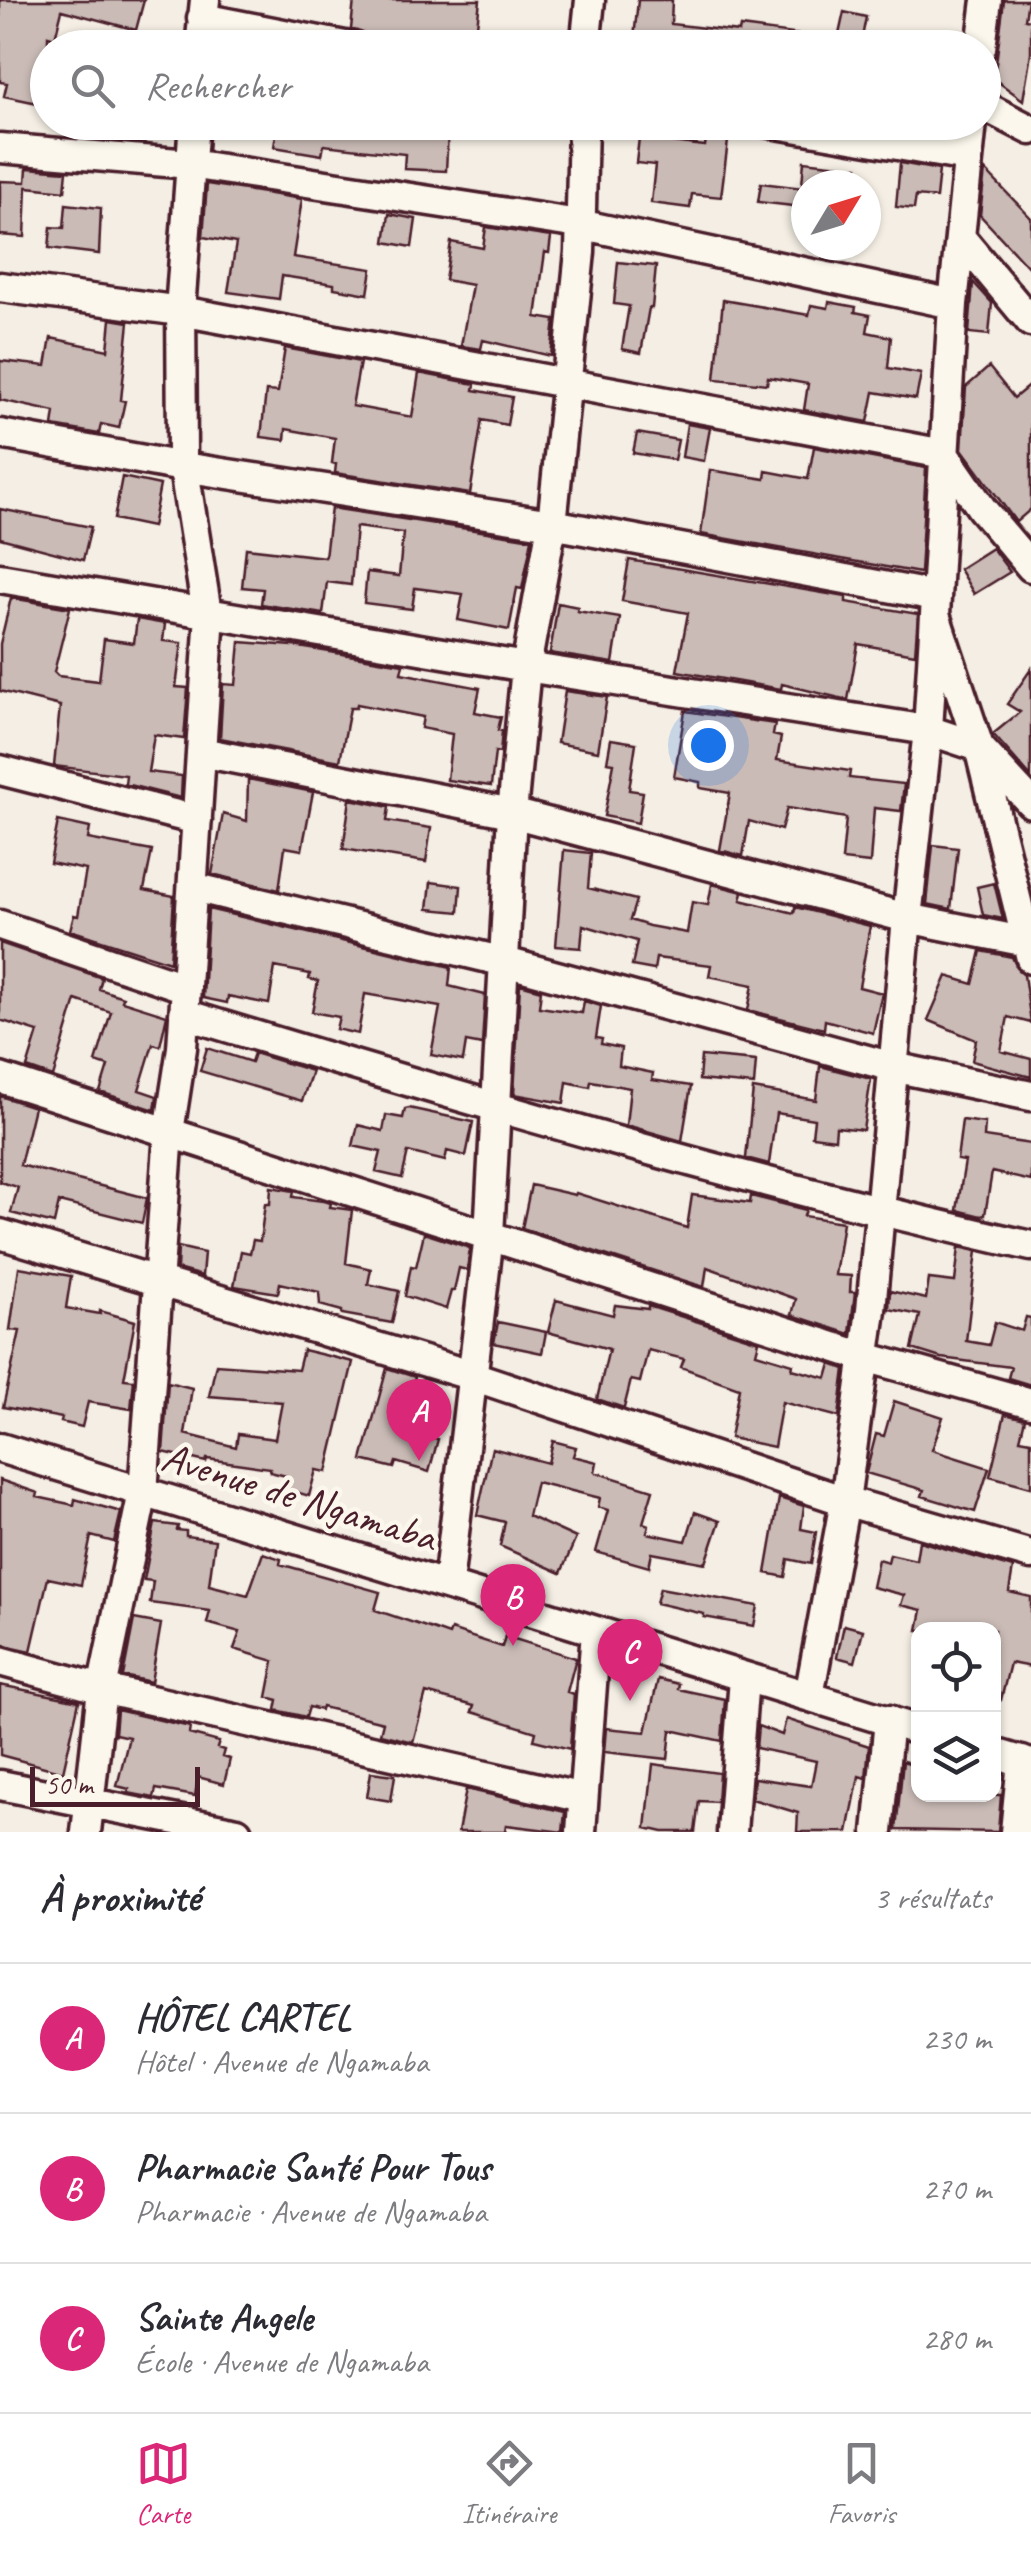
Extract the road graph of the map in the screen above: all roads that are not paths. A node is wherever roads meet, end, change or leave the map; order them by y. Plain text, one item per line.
1 (590, 0) edge
2 (987, 0) edge
3 (204, 9) edge
4 (285, 30) edge
5 (587, 30) edge
6 (983, 30) edge
7 (1001, 115) edge
8 (1031, 130) edge
9 (192, 140) edge
10 (582, 140) edge
11 (869, 140) edge
12 (969, 140) edge
13 (0, 148) edge
14 (967, 157) junction
15 (190, 164) junction
16 (579, 224) junction
17 (961, 238) junction
18 (0, 287) edge
19 (953, 304) junction
20 (182, 311) junction
21 (1031, 322) edge
22 (566, 381) junction
23 (0, 434) edge
24 (944, 454) junction
25 (183, 466) junction
26 (552, 524) junction
27 (1031, 567) edge
28 (0, 578) edge
29 (935, 606) junction
30 (208, 613) junction
31 (526, 668) junction
32 (928, 730) junction
33 (978, 747) junction
34 (201, 752) junction
35 (0, 770) edge
36 (1031, 802) edge
37 (512, 813) junction
38 (197, 820) junction
39 (192, 888) junction
40 (907, 918) junction
41 (0, 924) edge
42 (1029, 950) edge
43 (505, 962) junction
44 (185, 1001) junction
45 (894, 1067) junction
46 (0, 1078) edge
47 (1031, 1096) edge
48 (497, 1109) junction
49 (169, 1132) junction
50 (880, 1212) junction
51 (0, 1234) edge
52 (489, 1235) junction
53 (1031, 1246) edge
54 (158, 1282) junction
55 (864, 1357) junction
56 (470, 1376) junction
57 (1031, 1403) edge
58 (0, 1448) edge
59 (143, 1492) junction
60 (844, 1501) junction
61 (1031, 1556) edge
62 (448, 1584) junction
63 (596, 1631) junction
64 (0, 1661) edge
65 (744, 1678) junction
66 (102, 1689) junction
67 (809, 1696) junction
68 (889, 1720) junction
69 (911, 1728) edge
70 (1001, 1755) edge
71 (1026, 1763) edge
72 (0, 1785) edge
73 (583, 1798) junction
74 (90, 1803) junction
75 (86, 1832) edge
76 (237, 1832) edge
77 (581, 1832) edge
78 (732, 1832) edge
79 (878, 1832) edge
80 (1015, 1832) edge

1 - 5 street
2 - 6 street
3 - 4 street
7 - 8 street
9 - 15 street
10 - 16 street
11 - 14 street
12 - 14 street
13 - 15 street
14 - 17 street
15 - 16 street
15 - 20 street
16 - 19 street
16 - 22 street
17 - 19 street
17 - 21 street
18 - 20 street
19 - 24 street
20 - 22 street
20 - 25 street
22 - 24 street
22 - 26 street
23 - 25 street
24 - 27 street
24 - 29 street
25 - 26 street
25 - 30 street
26 - 29 street
26 - 31 street
28 - 30 street
29 - 32 street
29 - 33 street
30 - 31 street
30 - 34 street
31 - 32 street
31 - 37 street
32 - 33 street
32 - 40 street
33 - 36 street
33 - 42 street
34 - 37 street
34 - 38 street
35 - 38 street
37 - 40 street
37 - 43 street
38 - 39 street
39 - 43 street
39 - 44 street
40 - 42 street
40 - 45 street
41 - 44 street
43 - 45 street
43 - 48 street
44 - 48 street
44 - 49 street
45 - 47 street
45 - 50 street
46 - 49 street
48 - 50 street
48 - 52 street
49 - 52 street
49 - 54 street
50 - 53 street
50 - 55 street
51 - 54 street
52 - 55 street
52 - 56 street
54 - 56 street
54 - 59 street
55 - 57 street
55 - 60 street
56 - 60 street
56 - 62 street
58 - 59 street, Avenue de Ngamaba
59 - 62 street, Avenue de Ngamaba
59 - 66 street
60 - 61 street
60 - 67 street
62 - 63 street, Avenue de Ngamaba
63 - 65 street, Avenue de Ngamaba
63 - 73 street
64 - 66 street
65 - 67 street, Avenue de Ngamaba
65 - 78 street
66 - 73 street
66 - 74 street
67 - 68 street, Avenue de Ngamaba
68 - 69 street, Avenue de Ngamaba
68 - 79 street
70 - 71 street
71 - 80 street
72 - 74 street
73 - 77 street
74 - 75 street
74 - 76 street

